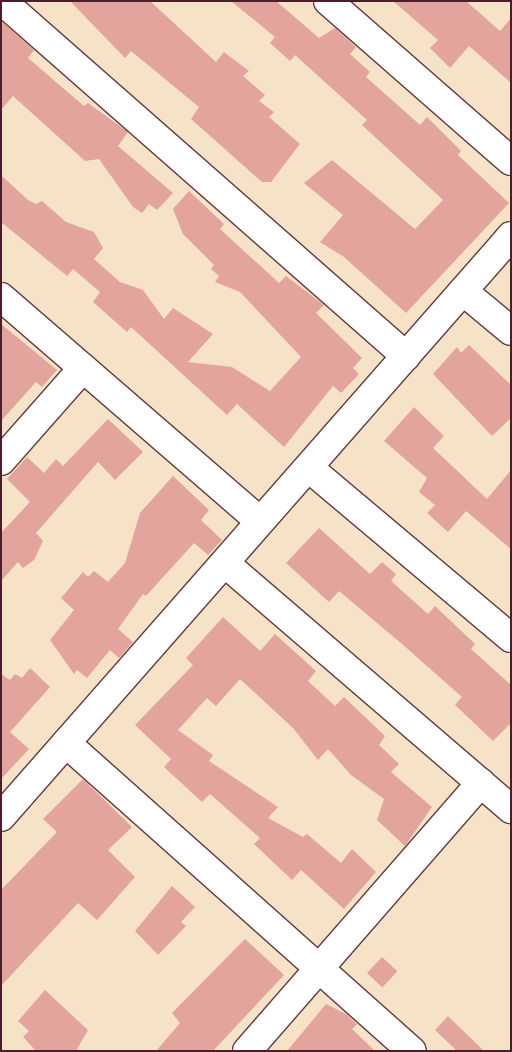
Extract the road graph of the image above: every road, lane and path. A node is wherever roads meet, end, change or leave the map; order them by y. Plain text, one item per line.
1 (2, 1) edge
2 (328, 1) edge
3 (511, 161) edge
4 (511, 236) edge
5 (463, 291) junction
6 (1, 297) edge
7 (511, 331) edge
8 (406, 356) junction
9 (83, 368) junction
10 (1, 461) edge
11 (309, 468) junction
12 (260, 521) junction
13 (226, 564) junction
14 (511, 638) edge
15 (66, 743) junction
16 (481, 783) junction
17 (511, 809) edge
18 (1, 817) edge
19 (319, 968) junction
20 (246, 1051) edge
21 (412, 1051) edge

1 - 8 street
2 - 3 street
4 - 5 street
5 - 7 street
5 - 8 street
6 - 9 street
8 - 11 street
9 - 10 street
9 - 12 street
11 - 12 street
11 - 14 street
12 - 13 street
13 - 15 street
13 - 16 street
15 - 18 street
15 - 19 street
16 - 17 street
16 - 19 street
19 - 20 street
19 - 21 street

